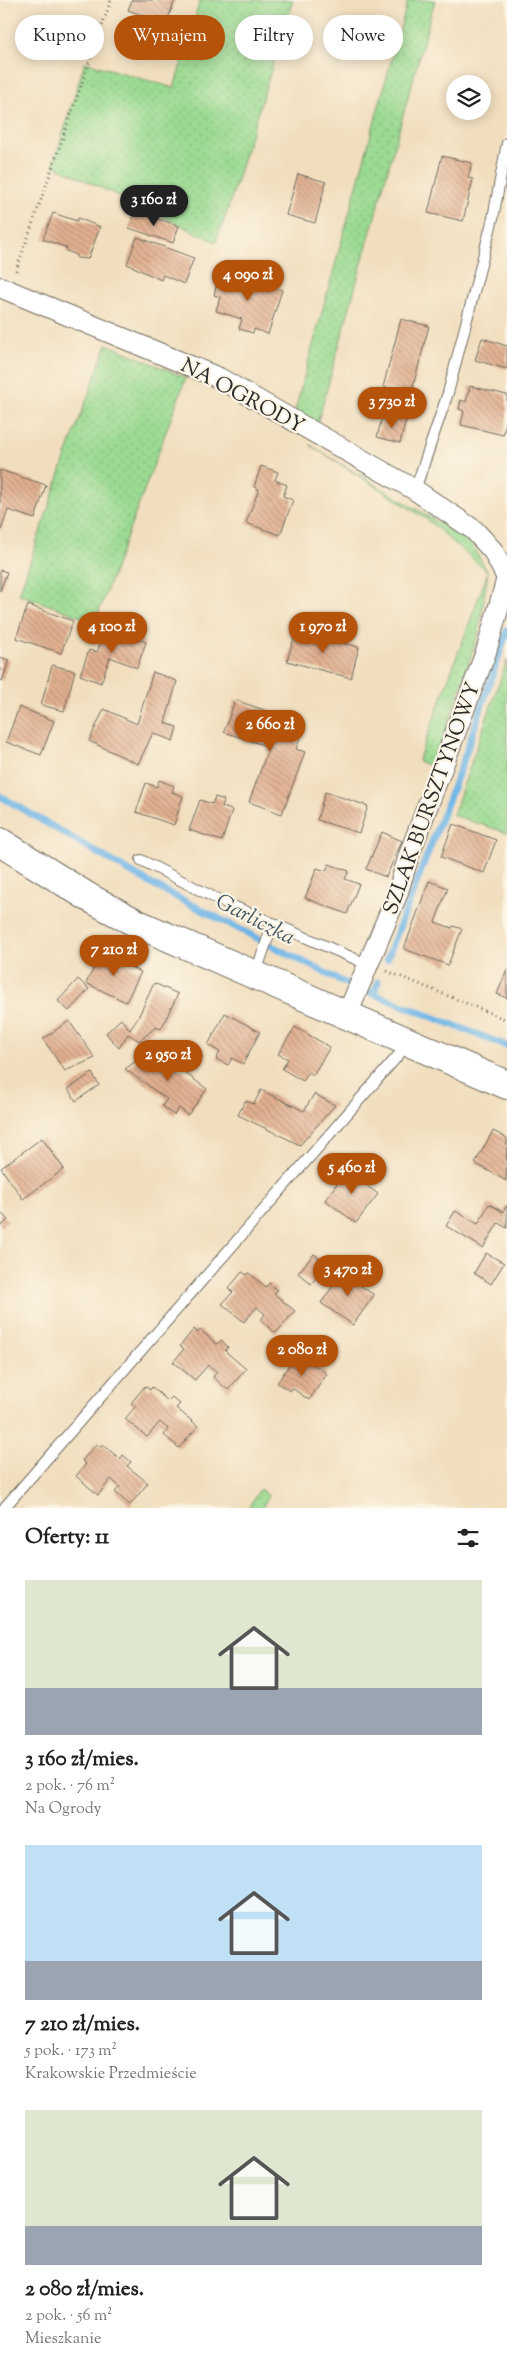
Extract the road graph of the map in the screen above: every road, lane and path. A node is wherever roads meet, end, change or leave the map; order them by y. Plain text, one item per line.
1 (111, 0) edge
2 (507, 143) edge
3 (5, 289) edge
4 (414, 490) junction
5 (507, 578) edge
6 (0, 842) edge
7 (141, 860) dead end
8 (272, 927) junction
9 (258, 967) junction
10 (365, 969) junction
11 (351, 1005) junction
12 (507, 1020) edge
13 (409, 1042) junction
14 (507, 1085) edge
15 (4, 1508) edge

1 - 3 path
2 - 4 lane
3 - 4 street, NA OGRODY
4 - 5 street, NA OGRODY
5 - 10 street, SZLAK BURSZTYNOWY
6 - 9 main road
7 - 8 lane
8 - 9 lane
8 - 10 lane
9 - 11 main road
10 - 11 street, SZLAK BURSZTYNOWY
10 - 12 path
11 - 13 main road
13 - 14 main road
13 - 15 lane

